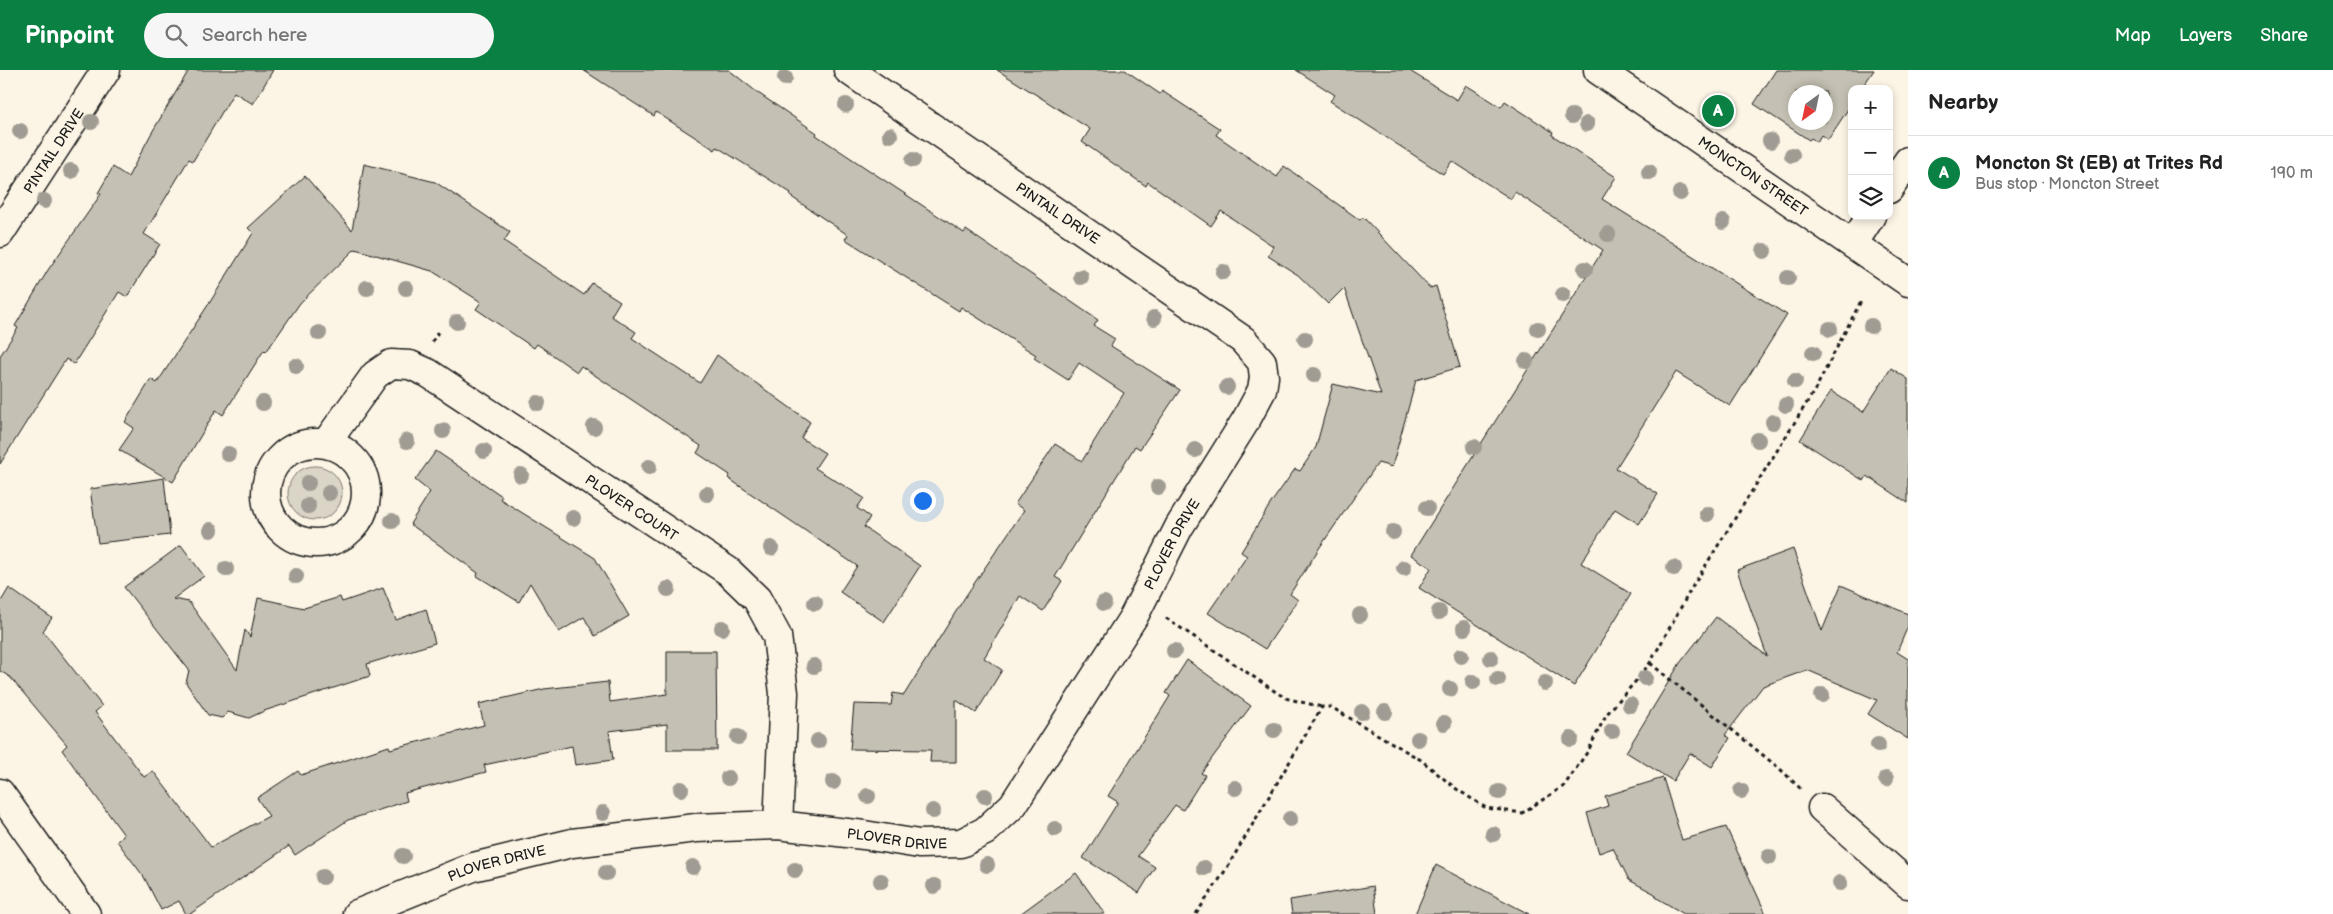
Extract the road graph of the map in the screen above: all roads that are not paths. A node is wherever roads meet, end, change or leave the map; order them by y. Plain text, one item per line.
1 (106, 70) edge
2 (848, 70) edge
3 (1598, 70) edge
4 (1908, 161) edge
5 (1893, 183) edge
6 (1868, 220) edge
7 (0, 233) edge
8 (1853, 244) junction
9 (1908, 282) edge
10 (1262, 362) joint
11 (326, 443) dead end
12 (0, 793) edge
13 (1822, 808) road end
14 (778, 825) junction
15 (1908, 884) edge
16 (86, 914) edge
17 (357, 914) edge

1 - 7 street, PINTAIL DRIVE
2 - 10 street, PINTAIL DRIVE
3 - 8 street, MONCTON STREET
4 - 5 street
6 - 8 street
8 - 9 street, MONCTON STREET
10 - 14 street, PLOVER DRIVE
11 - 14 street, PLOVER COURT
12 - 16 street
13 - 15 street
14 - 17 street, PLOVER DRIVE

